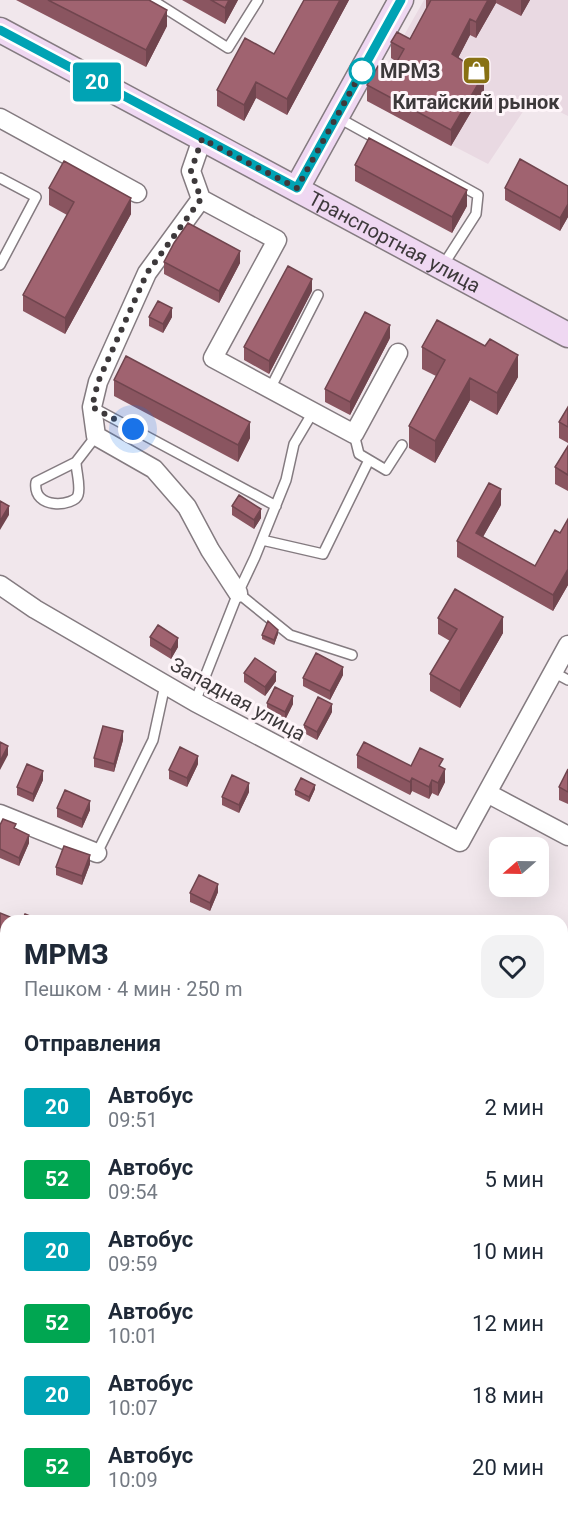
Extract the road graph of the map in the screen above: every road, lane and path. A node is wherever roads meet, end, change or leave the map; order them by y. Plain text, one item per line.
1 (152, 0) edge
2 (258, 0) edge
3 (401, 0) edge
4 (2, 34) edge
5 (336, 117) junction
6 (0, 118) edge
7 (202, 139) junction
8 (0, 178) edge
9 (297, 188) junction
10 (137, 193) dead end
11 (201, 199) junction
12 (0, 265) edge
13 (442, 267) junction
14 (318, 295) dead end
15 (568, 335) edge
16 (398, 353) dead end
17 (270, 389) junction
18 (92, 407) junction
19 (313, 412) junction
20 (354, 434) junction
21 (96, 436) junction
22 (402, 445) dead end
23 (369, 460) junction
24 (76, 462) junction
25 (276, 506) junction
26 (262, 540) junction
27 (0, 585) edge
28 (238, 593) junction
29 (568, 645) edge
30 (352, 655) dead end
31 (561, 676) edge
32 (165, 685) junction
33 (195, 702) junction
34 (487, 793) junction
35 (0, 814) edge
36 (568, 836) edge
37 (97, 853) joint

1 - 2 lane
3 - 5 main road
4 - 7 main road, Транспортная улица
5 - 9 main road
5 - 13 lane
6 - 10 street
7 - 9 main road, Транспортная улица
7 - 11 street
8 - 12 lane
9 - 13 main road, Транспортная улица
11 - 17 street
11 - 18 street
13 - 15 main road, Транспортная улица
14 - 17 lane
16 - 20 street
17 - 19 street
18 - 21 street
18 - 25 lane
19 - 20 street
19 - 25 lane
20 - 23 lane
21 - 24 lane
21 - 28 street
22 - 23 lane
23 - 26 lane
24 - 24 lane
25 - 26 lane
26 - 28 lane
27 - 32 street, Западная улица
28 - 30 lane
28 - 33 lane
29 - 31 street
31 - 34 street
32 - 33 street, Западная улица
32 - 37 lane
33 - 34 street, Западная улица
34 - 36 street
35 - 37 street

